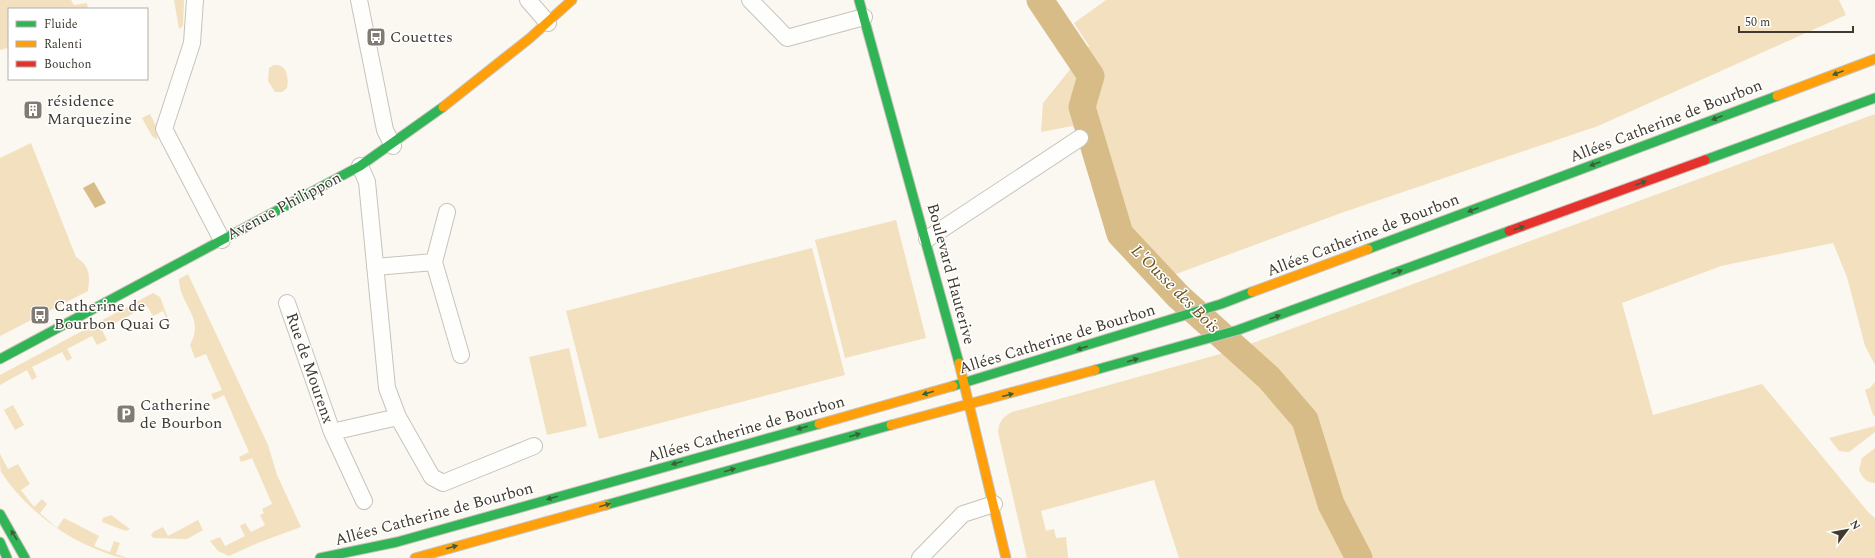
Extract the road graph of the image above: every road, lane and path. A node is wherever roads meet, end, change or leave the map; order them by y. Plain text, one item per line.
1 (195, 0) edge
2 (359, 0) edge
3 (528, 0) edge
4 (572, 0) edge
5 (750, 0) edge
6 (859, 0) edge
7 (864, 17) junction
8 (548, 23) junction
9 (1875, 59) edge
10 (1875, 98) edge
11 (1080, 138) dead end
12 (393, 146) junction
13 (360, 166) junction
14 (447, 212) dead end
15 (926, 239) junction
16 (222, 240) junction
17 (434, 262) junction
18 (375, 267) junction
19 (287, 303) dead end
20 (460, 355) dead end
21 (0, 359) edge
22 (965, 383) junction
23 (970, 403) junction
24 (398, 417) junction
25 (332, 432) junction
26 (534, 446) dead end
27 (364, 502) dead end
28 (994, 504) junction
29 (0, 514) edge
30 (0, 542) edge
31 (7, 558) edge
32 (25, 558) edge
33 (320, 558) edge
34 (415, 558) edge
35 (920, 558) edge
36 (1006, 558) edge

1 - 16 street
2 - 12 street
3 - 8 street
4 - 8 main road, Avenue Philippon
5 - 7 street
6 - 7 main road, Boulevard Hauterive
7 - 15 main road, Boulevard Hauterive
8 - 12 main road, Avenue Philippon
9 -> 22 main road, Allées Catherine de Bourbon
23 -> 10 main road
11 - 15 street
12 - 13 main road, Avenue Philippon
13 - 16 main road, Avenue Philippon
13 - 18 street
14 - 17 street
15 - 22 main road, Boulevard Hauterive
16 - 21 main road, Avenue Philippon
17 - 18 street
17 - 20 street
18 - 24 street
19 - 25 street, Rue de Mourenx
22 - 23 main road, Boulevard Hauterive
22 -> 33 main road, Allées Catherine de Bourbon
23 - 28 main road, Boulevard Hauterive
34 -> 23 main road
24 - 25 street, Rue de Mourenx
24 - 26 street
25 - 27 street, Rue de Mourenx
28 - 35 street
28 - 36 main road, Boulevard Hauterive
32 -> 29 main road
30 - 31 main road

